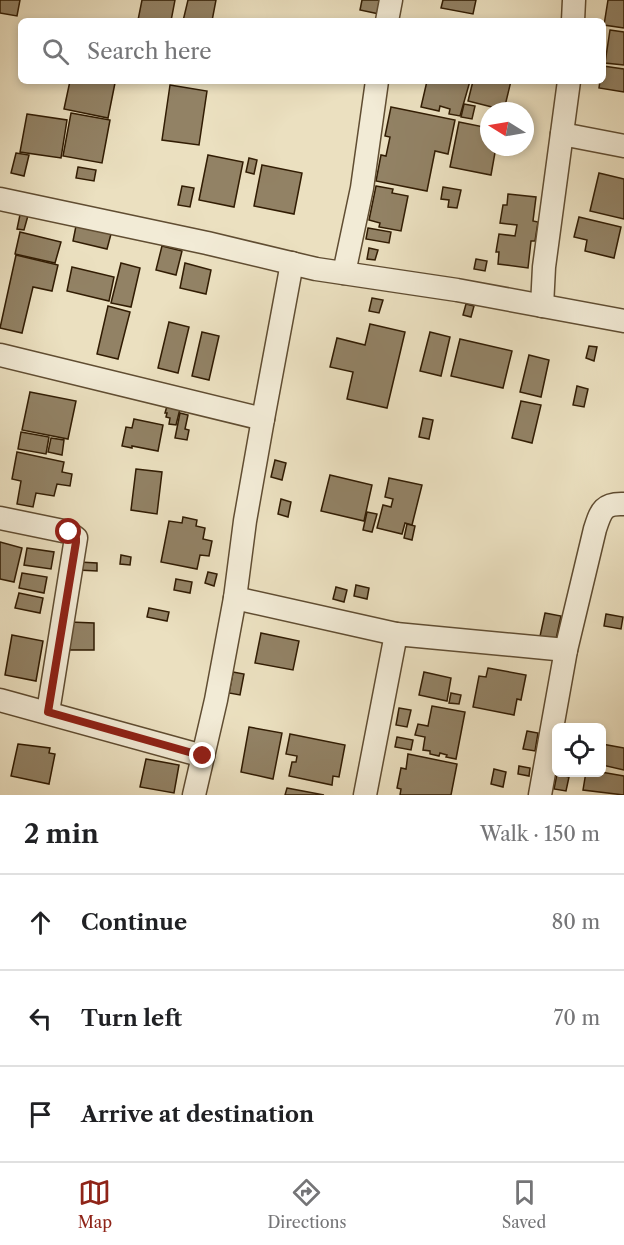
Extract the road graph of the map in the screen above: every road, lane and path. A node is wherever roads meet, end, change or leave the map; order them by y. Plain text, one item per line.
1 (391, 0) edge
2 (574, 0) edge
3 (388, 18) edge
4 (573, 18) edge
5 (377, 84) edge
6 (569, 84) edge
7 (562, 134) junction
8 (624, 146) edge
9 (0, 199) edge
10 (292, 263) junction
11 (344, 273) junction
12 (542, 306) junction
13 (624, 321) edge
14 (0, 355) edge
15 (262, 419) junction
16 (624, 504) edge
17 (0, 518) edge
18 (234, 598) junction
19 (396, 634) junction
20 (566, 650) junction
21 (0, 700) edge
22 (48, 712) junction
23 (203, 756) junction
24 (194, 795) edge
25 (365, 795) edge
26 (540, 795) edge

1 - 3 street
2 - 4 street
5 - 11 street
6 - 7 street
7 - 8 street
7 - 12 street
9 - 10 street
10 - 11 street
10 - 15 street
11 - 12 street
12 - 13 street
14 - 15 street
15 - 18 street
16 - 20 street
17 - 22 street
18 - 19 street
18 - 23 street
19 - 20 street
19 - 25 street
20 - 26 street
21 - 22 street
22 - 23 street
23 - 24 street

